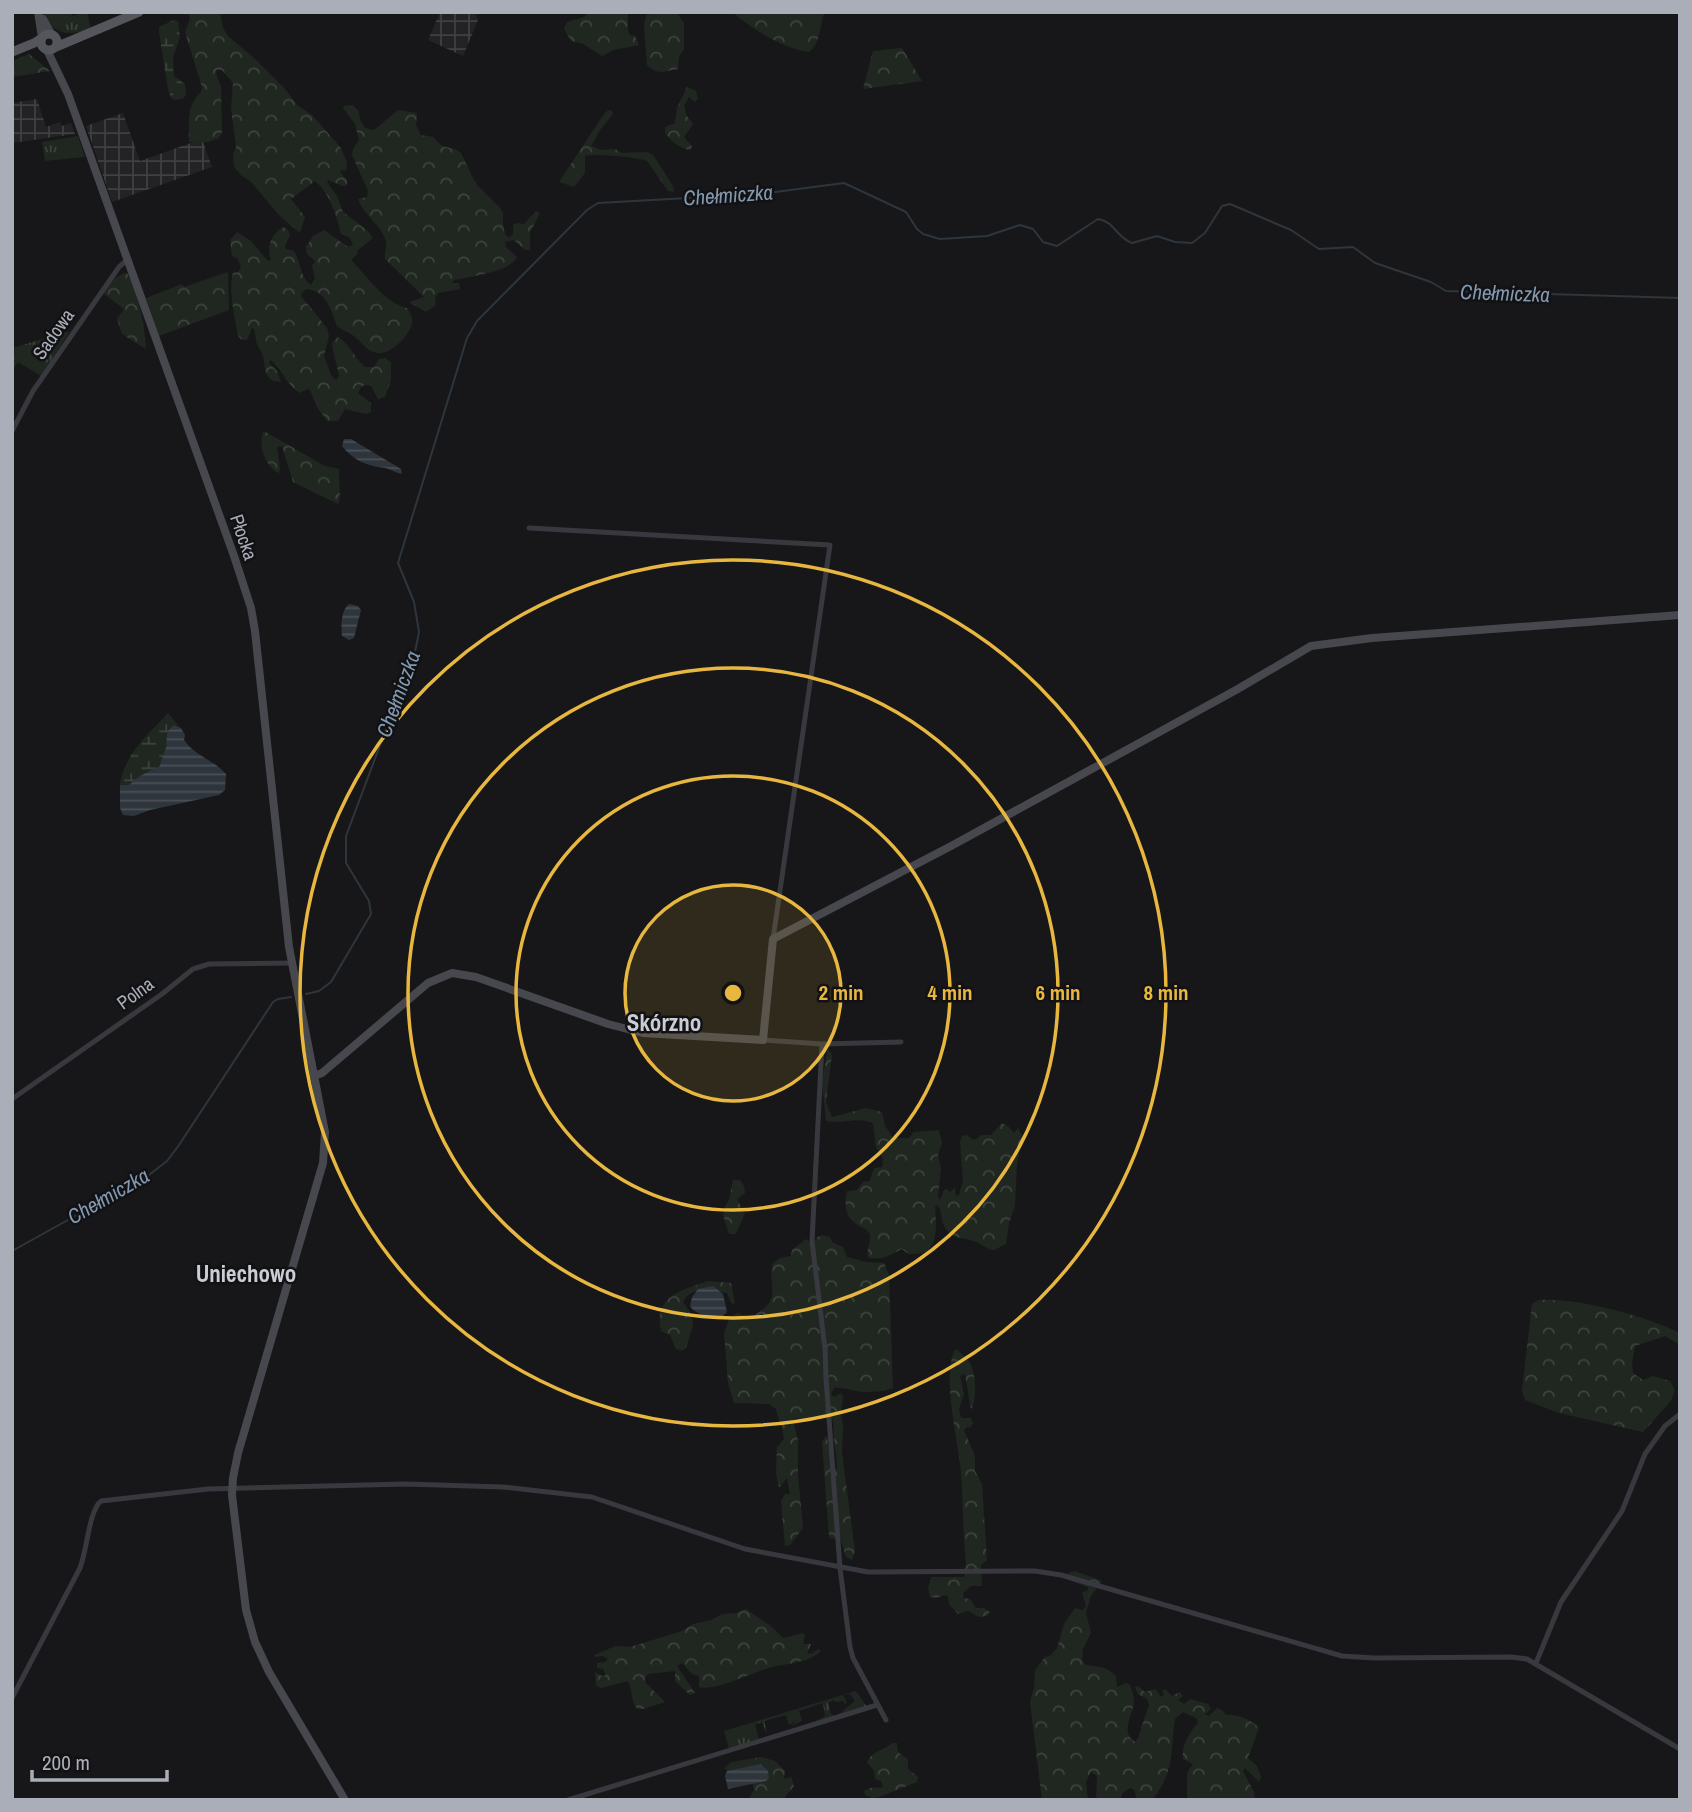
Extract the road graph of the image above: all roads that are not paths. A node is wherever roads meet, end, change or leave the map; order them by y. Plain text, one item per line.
1 (38, 12) edge
2 (139, 12) edge
3 (42, 38) junction
4 (51, 43) junction
5 (12, 52) edge
6 (127, 260) junction
7 (12, 431) edge
8 (529, 528) dead end
9 (1680, 615) edge
10 (773, 939) junction
11 (293, 963) junction
12 (763, 1040) junction
13 (901, 1042) dead end
14 (822, 1044) junction
15 (314, 1076) junction
16 (12, 1099) edge
17 (1680, 1414) edge
18 (232, 1488) junction
19 (841, 1568) junction
20 (1536, 1663) junction
21 (12, 1698) edge
22 (877, 1705) junction
23 (886, 1720) dead end
24 (1680, 1749) edge
25 (345, 1800) edge
26 (568, 1800) edge

1 - 3 main road, Płocka
1 - 4 main road, Płocka
2 - 4 main road
3 - 4 main road
3 - 5 main road
4 - 5 main road
4 - 6 main road, Płocka
6 - 7 street, Sadowa
6 - 11 main road, Płocka
8 - 10 street
9 - 10 main road
10 - 12 main road
11 - 15 main road, Płocka
11 - 16 street, Polna
12 - 14 street
12 - 15 main road
13 - 14 street
14 - 19 street
15 - 18 main road, Płocka
17 - 20 street
18 - 19 street
18 - 21 street
18 - 25 main road, Płocka
19 - 20 street
19 - 22 street
20 - 24 street
22 - 23 street
22 - 26 street

